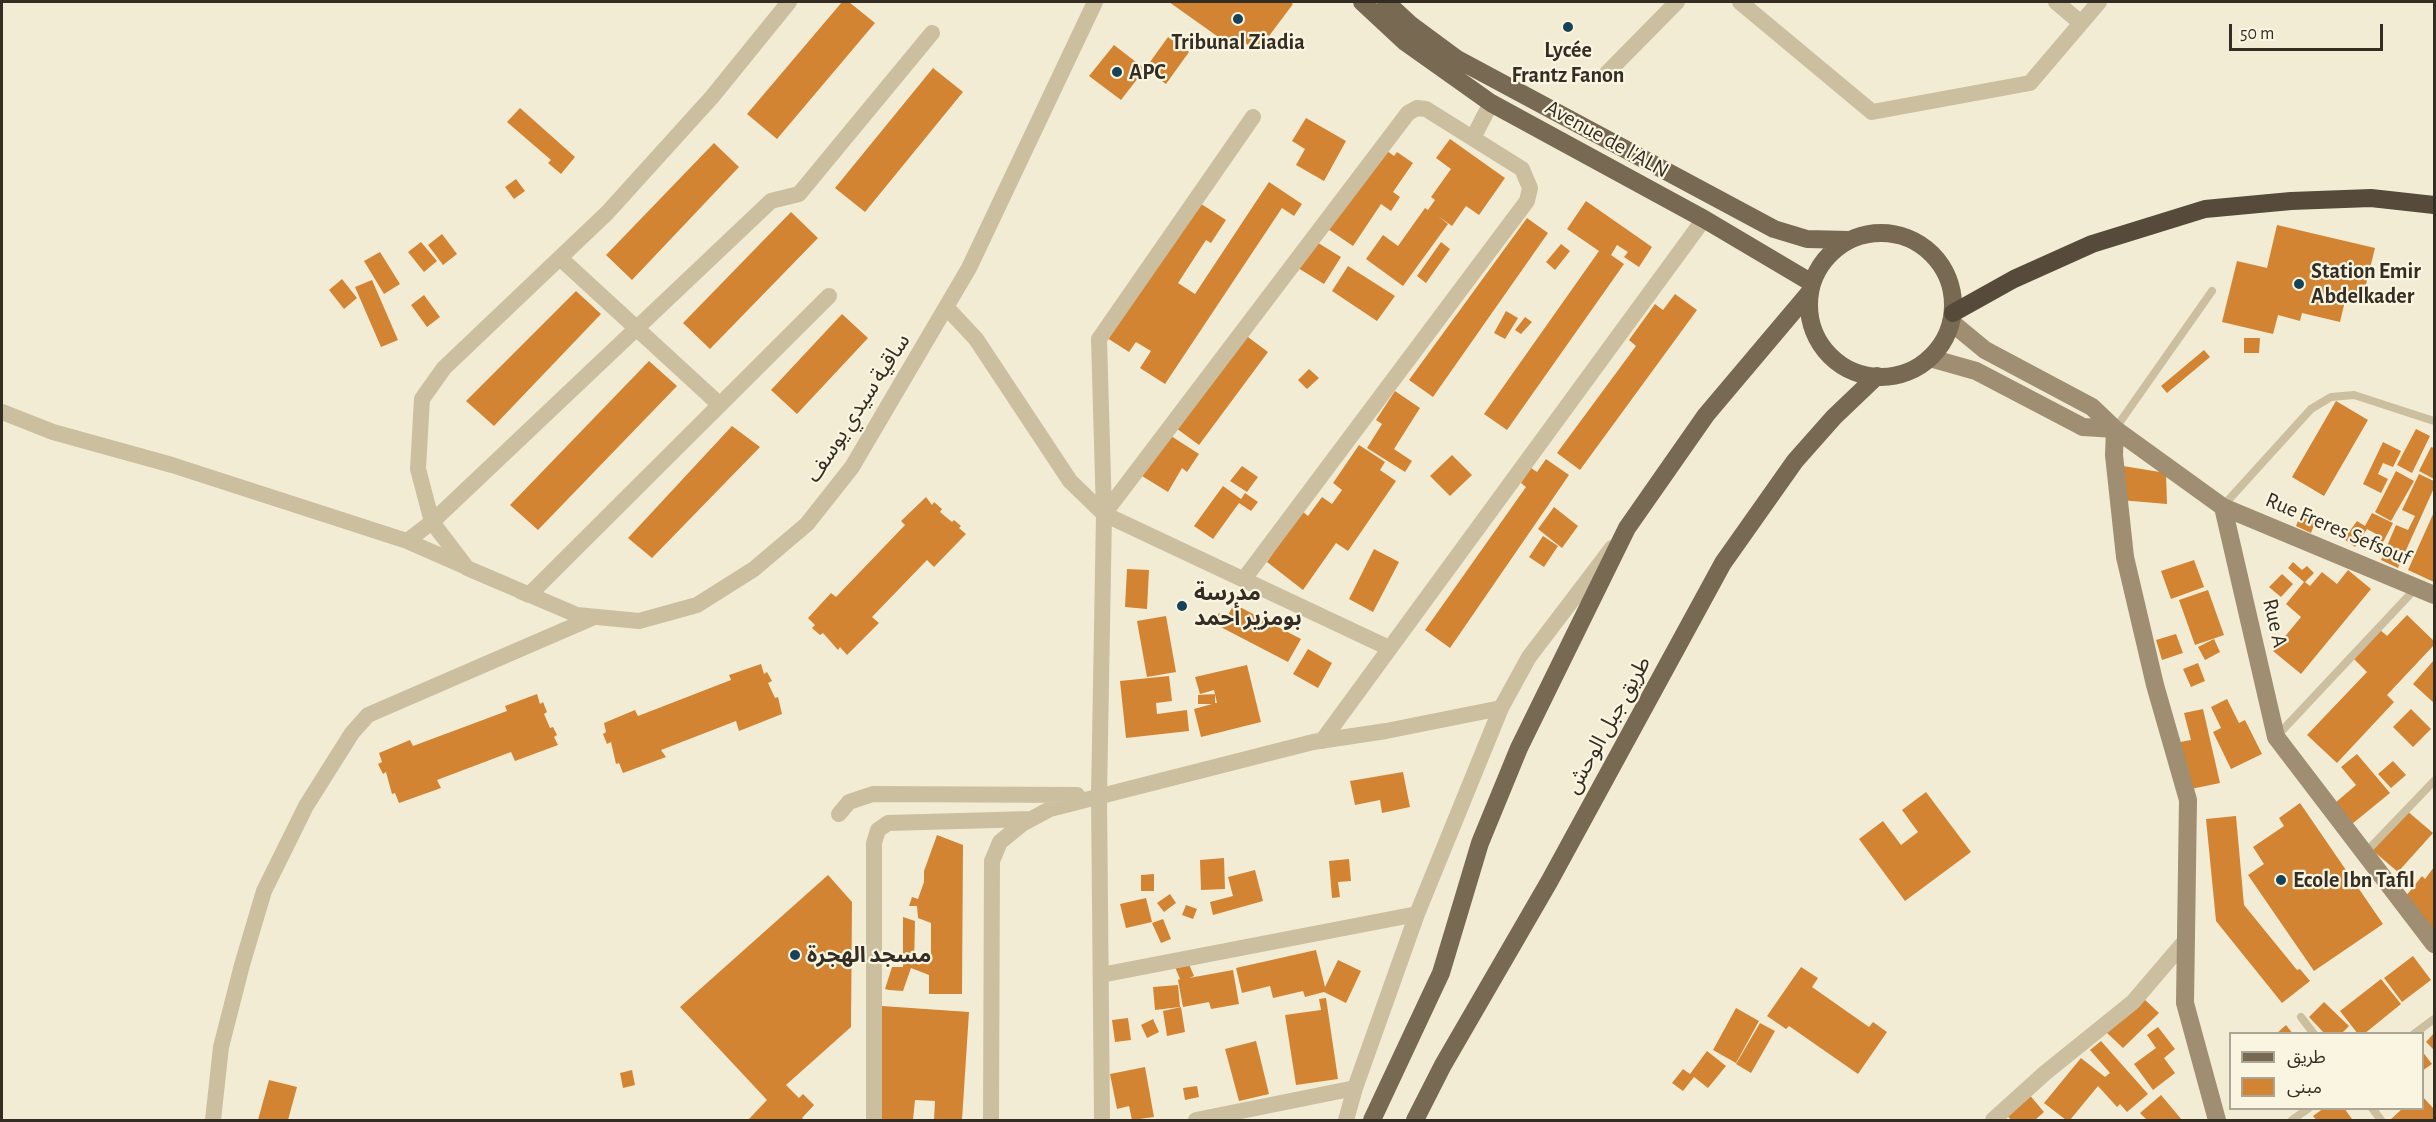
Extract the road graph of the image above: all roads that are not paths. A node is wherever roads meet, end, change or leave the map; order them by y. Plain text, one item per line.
1 (789, 2) edge
2 (1095, 2) edge
3 (1362, 2) edge
4 (1386, 2) edge
5 (1677, 2) edge
6 (1740, 2) edge
7 (2056, 2) edge
8 (2099, 2) edge
9 (2081, 23) junction
10 (932, 33) dead end
11 (1606, 74) dead end
12 (1491, 103) junction
13 (1253, 117) dead end
14 (1473, 138) junction
15 (2434, 205) edge
16 (1704, 219) junction
17 (1849, 240) junction
18 (560, 258) junction
19 (1811, 288) junction
20 (2212, 291) dead end
21 (829, 296) dead end
22 (947, 308) junction
23 (1952, 317) junction
24 (636, 329) junction
25 (1930, 358) junction
26 (1877, 376) junction
27 (720, 405) junction
28 (2, 412) edge
29 (2434, 421) edge
30 (2115, 429) junction
31 (2223, 507) junction
32 (1104, 514) junction
33 (432, 522) junction
34 (1627, 528) junction
35 (407, 541) junction
36 (1244, 579) junction
37 (2416, 588) junction
38 (529, 595) junction
39 (2434, 595) edge
40 (592, 618) junction
41 (1389, 648) junction
42 (1501, 708) junction
43 (2276, 737) junction
44 (1322, 741) junction
45 (2434, 781) edge
46 (1099, 796) junction
47 (839, 814) dead end
48 (1032, 819) junction
49 (2365, 853) junction
50 (1417, 914) junction
51 (2186, 940) junction
52 (2434, 944) edge
53 (1101, 975) junction
54 (2301, 1017) dead end
55 (2434, 1019) edge
56 (2312, 1032) edge
57 (2417, 1032) edge
58 (1355, 1088) junction
59 (2306, 1110) edge
60 (213, 1120) edge
61 (874, 1120) edge
62 (992, 1120) edge
63 (1102, 1120) edge
64 (1196, 1120) edge
65 (1346, 1120) edge
66 (1372, 1120) edge
67 (1415, 1120) edge
68 (1993, 1120) edge
69 (2217, 1120) edge
70 (2292, 1120) edge

1 - 18 street, ساقية سيدي يوسف
2 - 22 street, ساقية سيدي يوسف
3 - 12 main road, Avenue de l'ALN
4 - 17 main road
5 - 11 street
6 - 9 street
7 - 9 street
8 - 9 street
10 - 24 street
12 - 14 street
12 - 16 main road, Avenue de l'ALN
13 - 32 street
14 - 32 street
14 - 36 street
15 - 23 highway
16 - 19 main road, Avenue de l'ALN
16 - 41 street
17 - 19 main road
17 - 23 main road
18 - 24 street
18 - 33 street, ساقية سيدي يوسف
19 - 26 main road
19 - 34 main road
20 - 30 lane
21 - 27 street
22 - 32 street
22 - 40 street, ساقية سيدي يوسف
23 - 25 main road
23 - 30 main road
24 - 27 street
24 - 33 street
25 - 26 main road
25 - 30 main road
26 - 67 main road, طريق جبل الوحش
27 - 38 street
28 - 35 street
29 - 31 lane
30 - 31 main road
30 - 51 main road
31 - 37 main road, Rue Freres Sefsouf
31 - 43 main road, Rue A
32 - 36 street
32 - 46 street
33 - 35 street
33 - 38 street, ساقية سيدي يوسف
34 - 42 street
34 - 66 main road
35 - 38 street
36 - 41 street
37 - 39 main road, Rue Freres Sefsouf
37 - 43 lane
38 - 40 street, ساقية سيدي يوسف
40 - 60 street
41 - 44 street
42 - 44 street
42 - 50 street
43 - 49 main road, Rue A
44 - 46 street
45 - 49 lane
46 - 47 street
46 - 48 street
46 - 53 street
48 - 61 street
48 - 62 street
49 - 52 main road, Rue A
50 - 53 street
50 - 58 street
51 - 68 street
51 - 69 main road
53 - 63 street
54 - 56 lane
55 - 57 lane
58 - 64 street
58 - 65 street
59 - 70 lane

